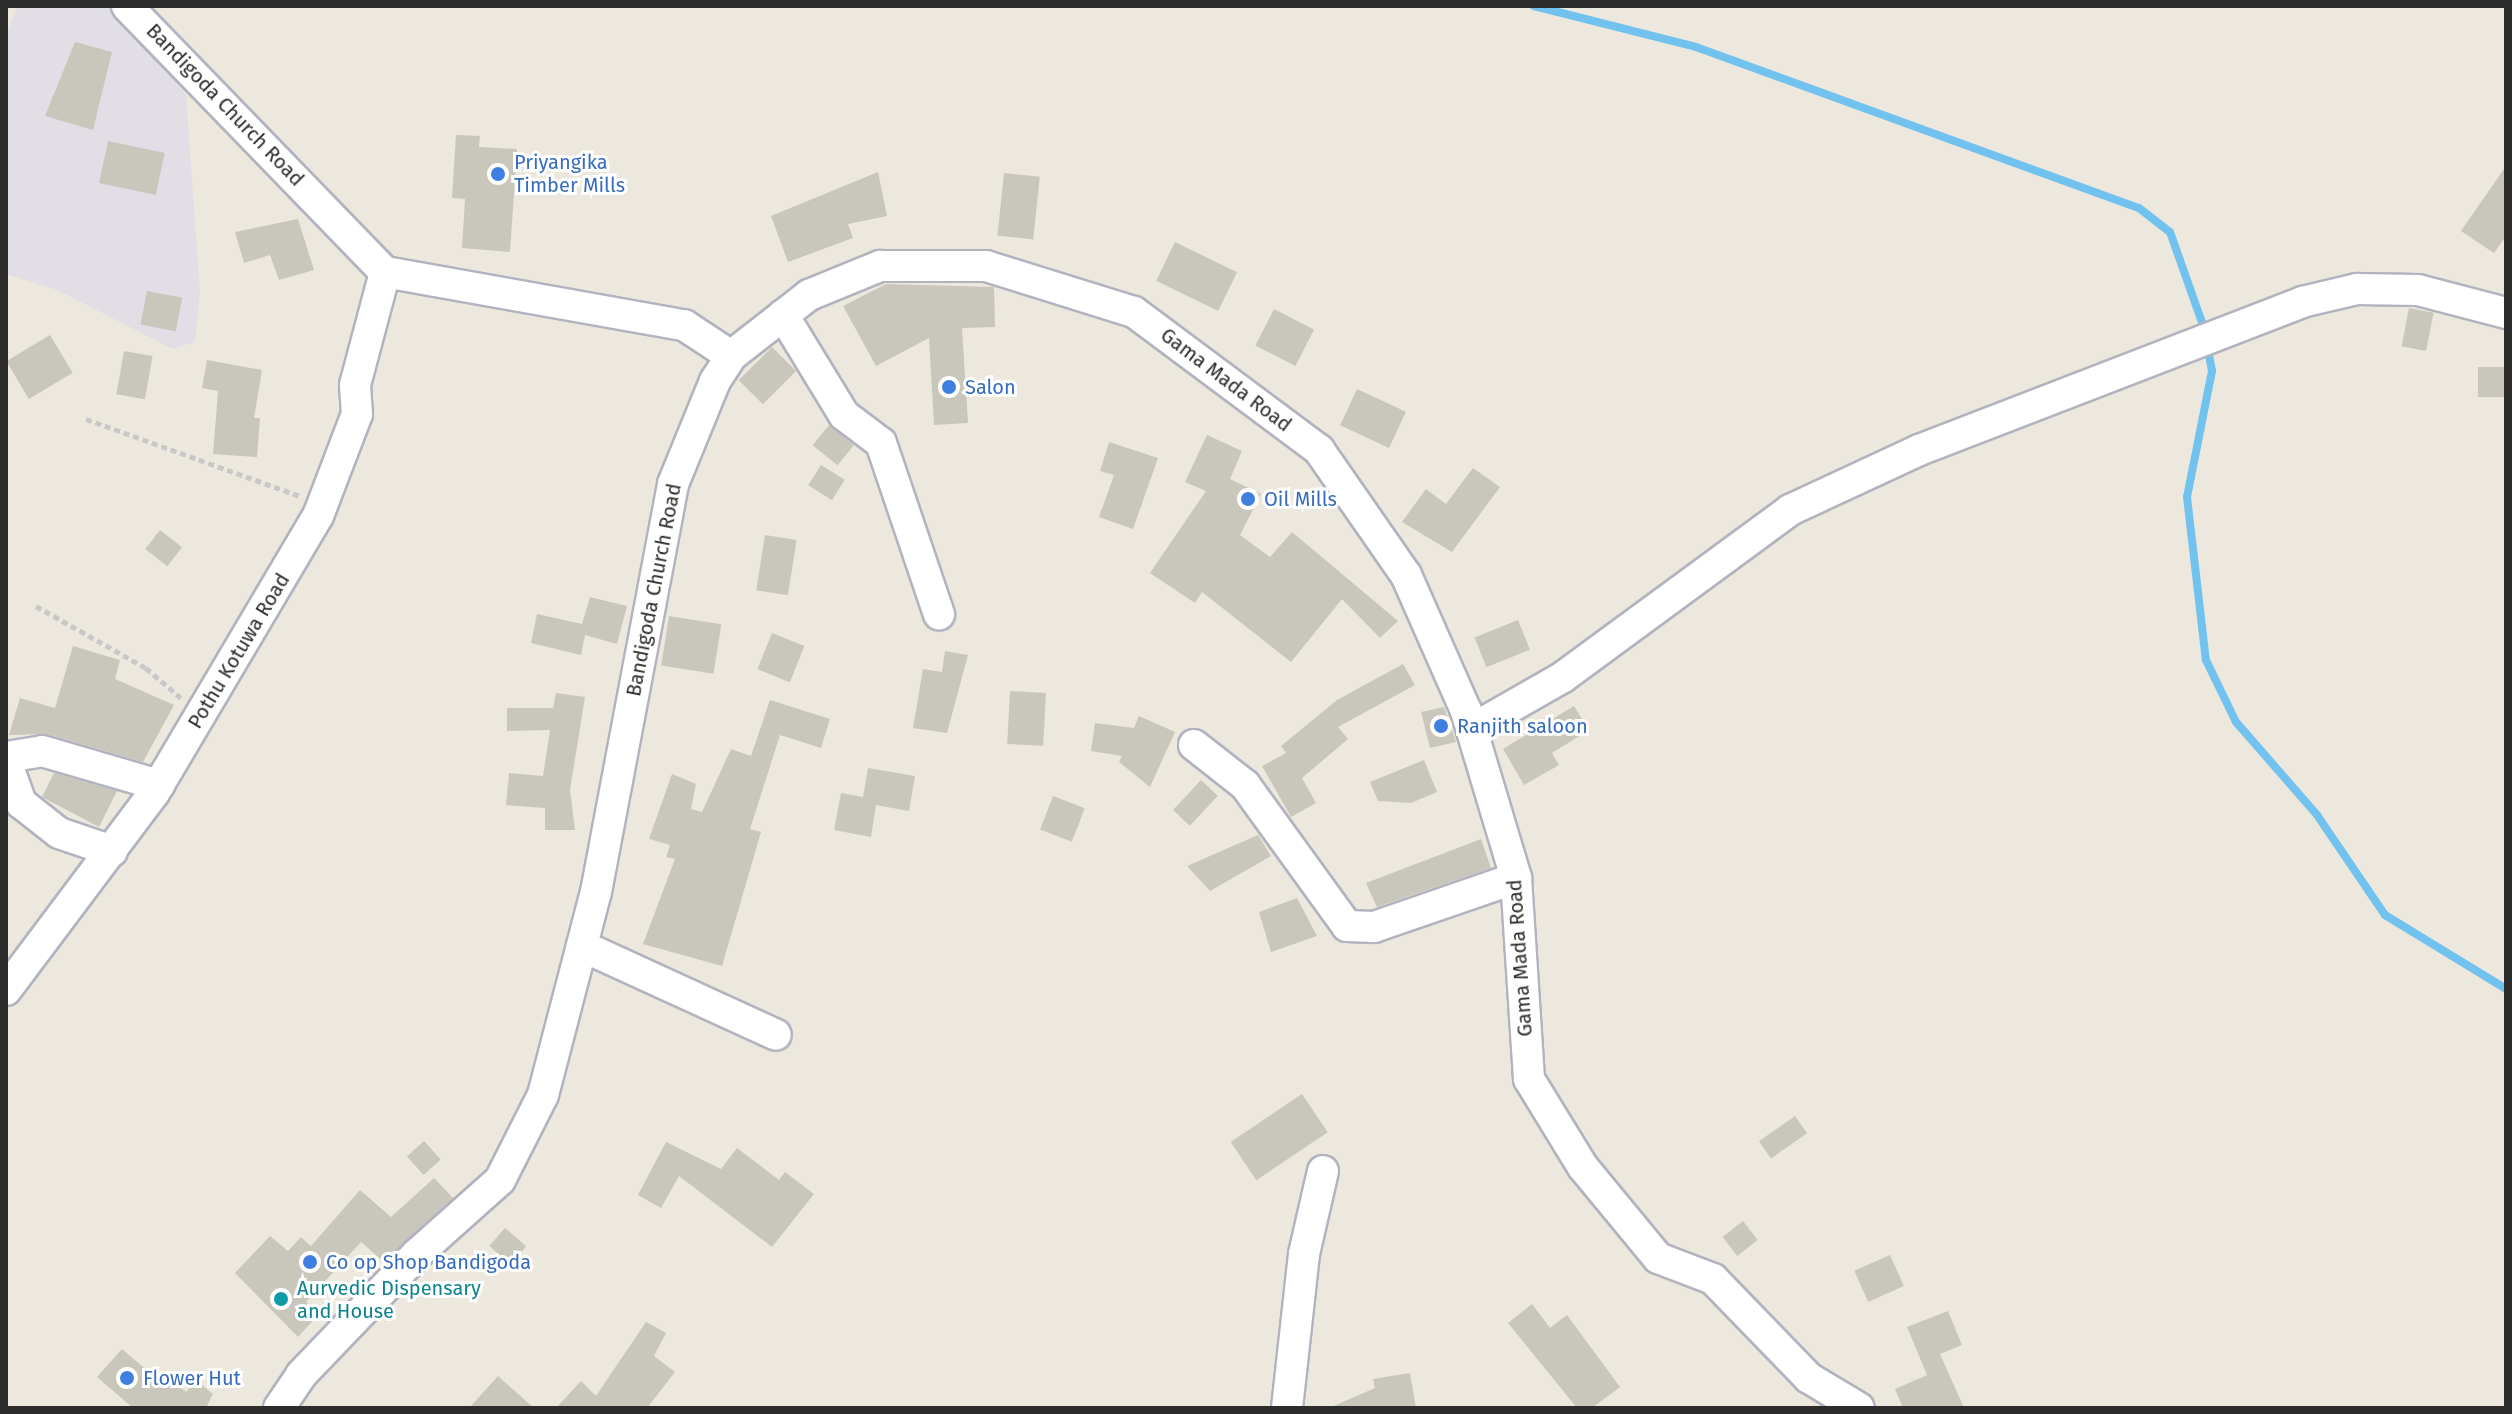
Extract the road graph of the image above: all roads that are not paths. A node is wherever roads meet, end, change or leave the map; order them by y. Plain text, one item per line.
1 (127, 6) edge
2 (385, 272) junction
3 (2506, 313) edge
4 (783, 315) junction
5 (731, 356) junction
6 (939, 614) dead end
7 (1472, 729) junction
8 (1194, 745) dead end
9 (6, 759) edge
10 (159, 785) junction
11 (112, 851) junction
12 (1516, 878) junction
13 (582, 946) junction
14 (6, 990) edge
15 (776, 1035) dead end
16 (1323, 1171) dead end
17 (279, 1408) edge
18 (1287, 1408) edge
19 (1859, 1408) edge

1 - 2 street, Bandigoda Church Road
2 - 5 street
2 - 10 street, Pothu Kotuwa Road
3 - 7 street
4 - 5 street, Gama Mada Road
4 - 6 street
4 - 7 street, Gama Mada Road
5 - 13 street, Bandigoda Church Road
7 - 12 street, Gama Mada Road
8 - 12 street
9 - 10 street
9 - 11 street
10 - 11 street, Pothu Kotuwa Road
11 - 14 street, Pothu Kotuwa Road
12 - 19 street, Gama Mada Road
13 - 15 street
13 - 17 street, Bandigoda Church Road
16 - 18 street

